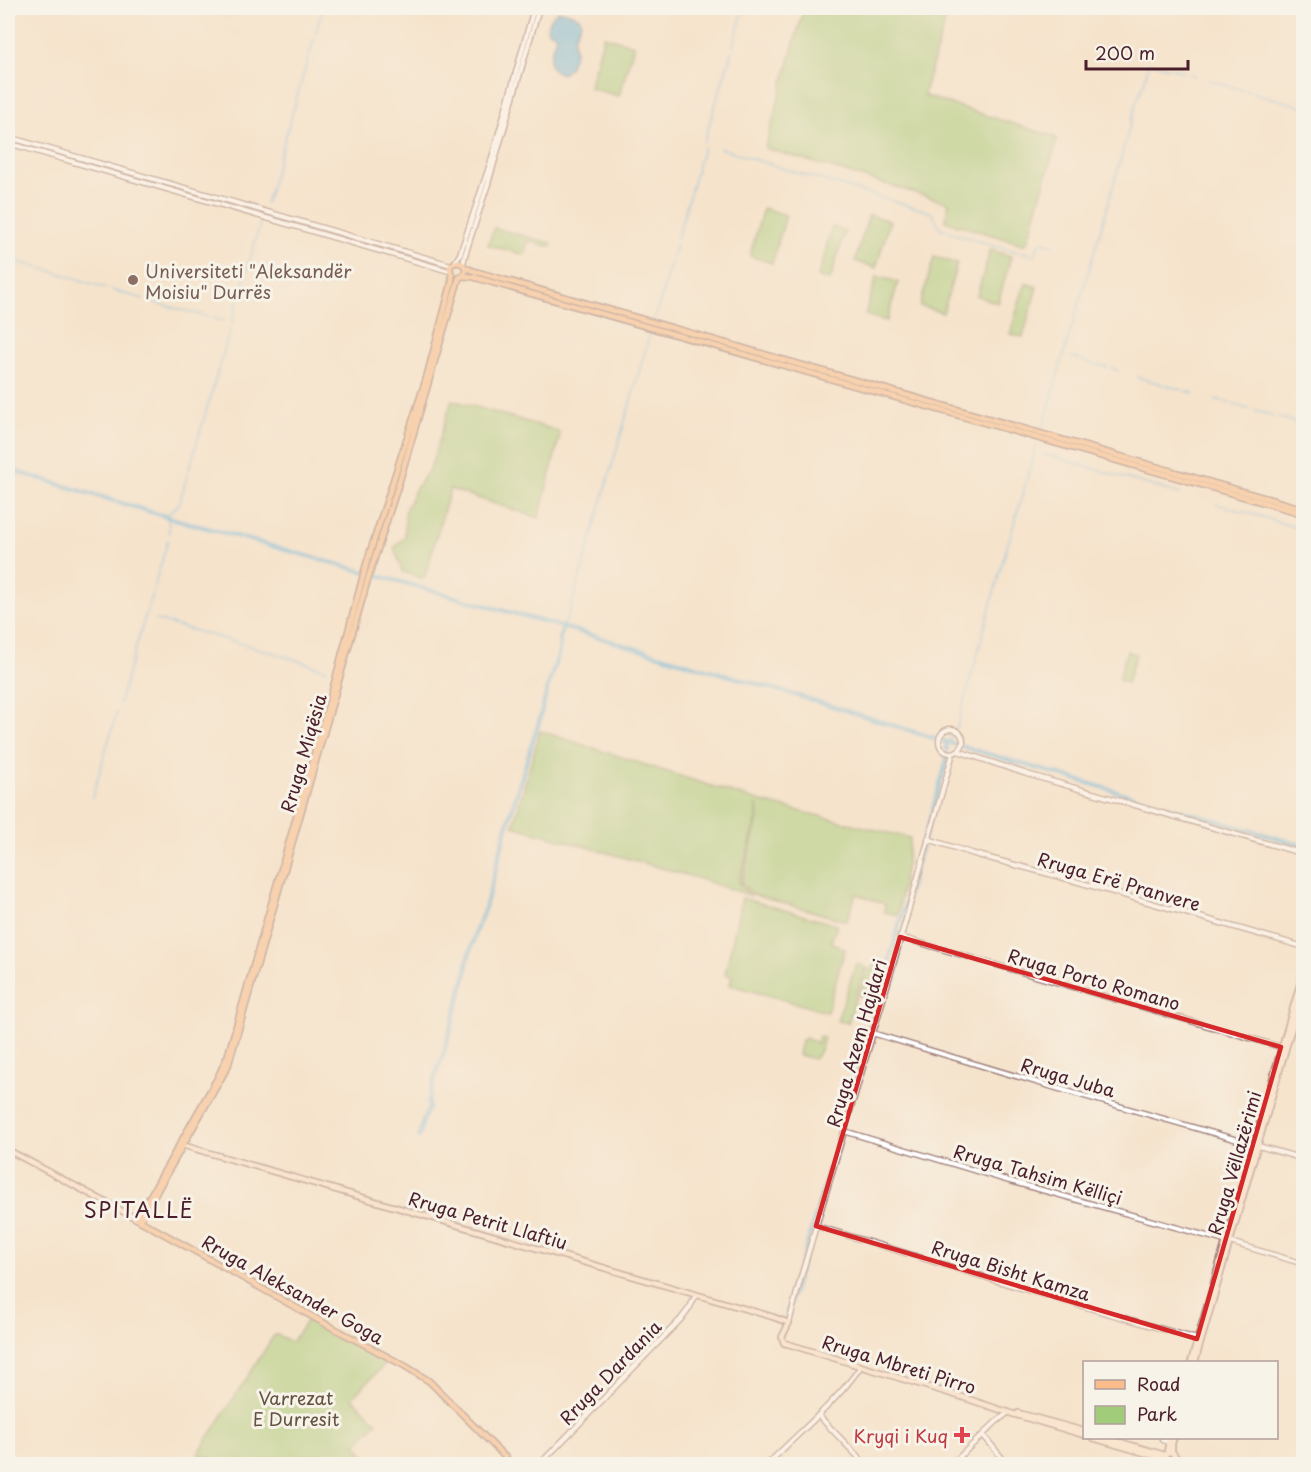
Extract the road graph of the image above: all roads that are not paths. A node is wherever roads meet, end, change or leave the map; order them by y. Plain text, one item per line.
1 (537, 8) edge
2 (8, 137) edge
3 (8, 143) edge
4 (464, 266) junction
5 (452, 268) junction
6 (461, 277) junction
7 (1304, 509) edge
8 (1304, 514) edge
9 (368, 568) junction
10 (955, 752) junction
11 (928, 839) junction
12 (1304, 854) edge
13 (900, 937) junction
14 (1304, 947) edge
15 (1304, 970) edge
16 (1304, 986) edge
17 (872, 1033) junction
18 (1281, 1047) junction
19 (844, 1131) junction
20 (180, 1145) junction
21 (1255, 1145) junction
22 (8, 1150) edge
23 (1304, 1159) edge
24 (138, 1220) junction
25 (816, 1226) junction
26 (1227, 1241) junction
27 (1304, 1264) edge
28 (696, 1295) junction
29 (789, 1323) junction
30 (1197, 1339) junction
31 (782, 1340) joint
32 (1193, 1361) edge
33 (1193, 1361) edge
34 (861, 1366) junction
35 (1009, 1412) junction
36 (818, 1415) junction
37 (1083, 1433) edge
38 (983, 1435) junction
39 (1100, 1439) edge
40 (1112, 1439) edge
41 (1170, 1439) edge
42 (1162, 1440) dead end
43 (1169, 1458) edge
44 (512, 1464) edge
45 (540, 1464) edge
46 (768, 1464) edge
47 (866, 1464) edge
48 (952, 1464) edge
49 (1007, 1464) edge
50 (1188, 1464) edge
51 (1200, 1464) edge

1 - 4 street
1 - 5 street
2 - 5 street
3 - 5 street
4 - 5 main road
4 - 6 main road, Rruga Miqësia
4 - 7 main road
5 - 6 main road
5 - 9 main road, Rruga Miqësia
6 - 8 main road
6 - 9 main road, Rruga Miqësia
9 - 20 main road, Rruga Miqësia
10 - 10 street
10 - 11 street, Rruga Azem Hajdari
10 - 12 street
11 - 13 street, Rruga Azem Hajdari
11 - 14 street, Rruga Erë Pranvere
13 - 17 street, Rruga Azem Hajdari
13 - 18 street, Rruga Porto Romano
15 - 18 main road, Rruga Vëllazërimi
16 - 21 main road, Rruga Vëllazërimi
17 - 19 street, Rruga Azem Hajdari
17 - 21 street, Rruga Juba
18 - 21 main road, Rruga Vëllazërimi
19 - 25 street, Rruga Azem Hajdari
19 - 26 street, Rruga Tahsim Këlliçi
20 - 24 main road, Rruga Miqësia
20 - 28 main road, Rruga Petrit Llaftiu
21 - 23 street, Rruga Juba
21 - 26 main road, Rruga Vëllazërimi
22 - 24 main road, Rruga Aleksander Goga
24 - 44 main road, Rruga Aleksander Goga
25 - 29 street, Rruga Azem Hajdari
25 - 30 street, Rruga Bisht Kamza
26 - 27 street, Rruga Tahsim Këlliçi
26 - 30 main road, Rruga Vëllazërimi
26 - 32 main road, Rruga Vëllazërimi
28 - 29 main road, Rruga Petrit Llaftiu
28 - 45 street, Rruga Dardania
29 - 31 main road, Rruga Azem Hajdari
30 - 33 main road, Rruga Vëllazërimi
31 - 34 main road, Rruga Mbreti Pirro
34 - 35 main road, Rruga Mbreti Pirro
34 - 36 street
35 - 37 main road, Rruga Mbreti Pirro
35 - 38 street
36 - 46 street
36 - 47 street
38 - 48 street
38 - 49 street
39 - 43 main road
40 - 43 main road
41 - 42 street
41 - 43 main road
43 - 50 main road
43 - 51 main road

